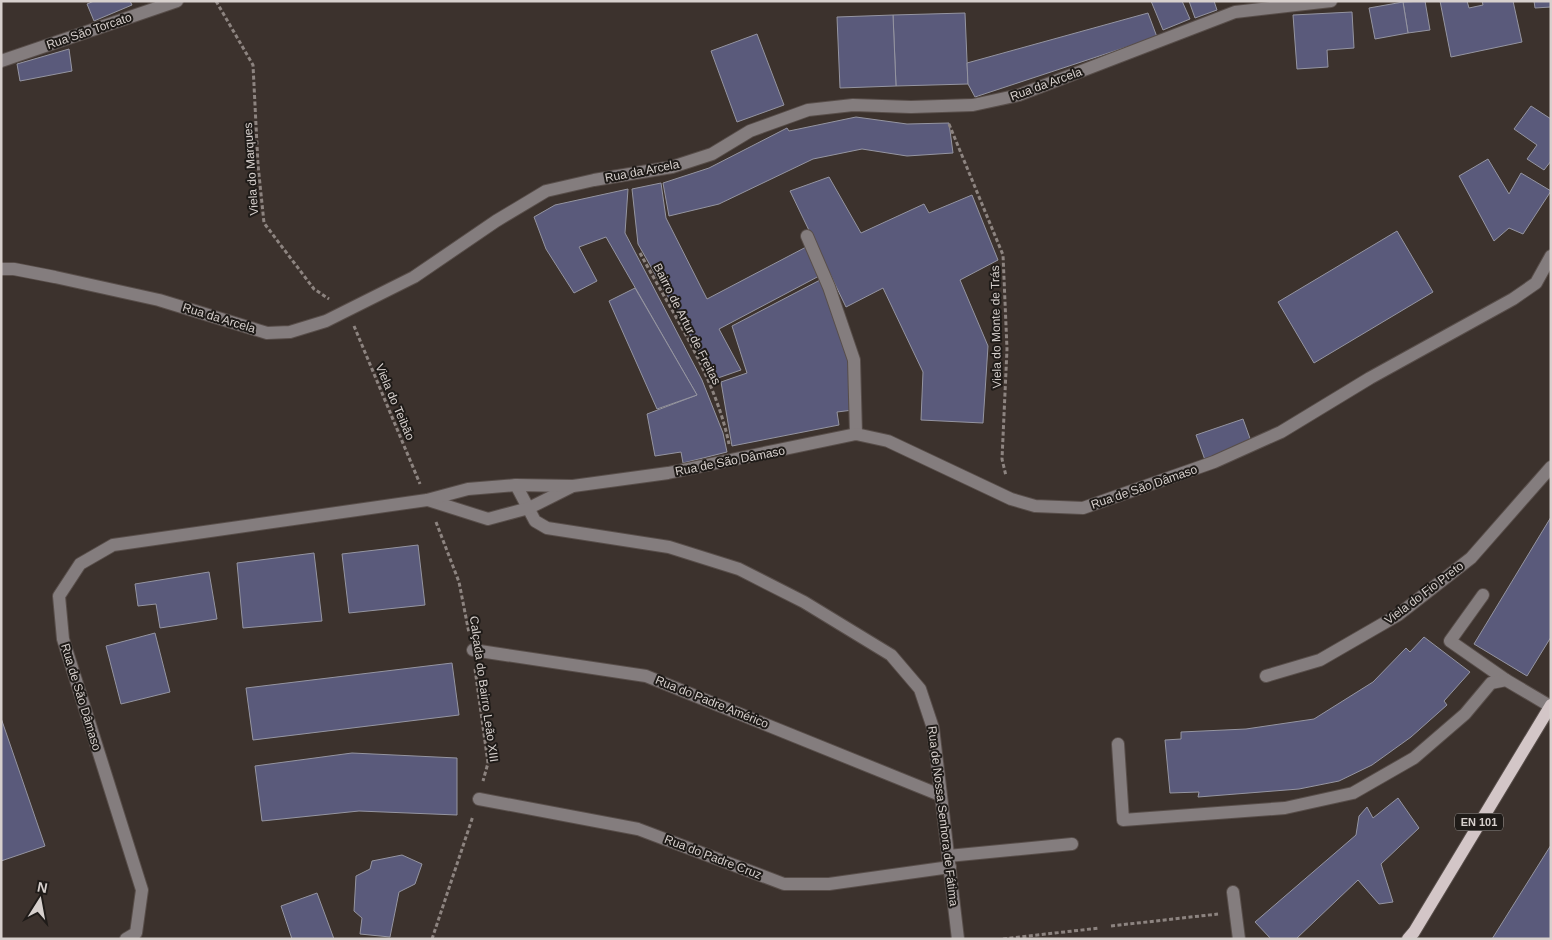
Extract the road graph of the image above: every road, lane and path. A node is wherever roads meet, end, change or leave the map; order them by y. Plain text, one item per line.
1 (177, 1) edge
2 (216, 1) edge
3 (1331, 1) edge
4 (1, 61) edge
5 (942, 106) junction
6 (807, 236) dead end
7 (640, 253) dead end
8 (1551, 256) edge
9 (1, 270) edge
10 (347, 310) junction
11 (856, 434) junction
12 (732, 462) junction
13 (1551, 467) edge
14 (516, 486) junction
15 (573, 486) junction
16 (1011, 499) junction
17 (427, 500) junction
18 (529, 508) junction
19 (1483, 595) dead end
20 (473, 650) junction
21 (1266, 676) dead end
22 (1506, 680) junction
23 (1550, 706) edge
24 (1118, 744) dead end
25 (940, 795) junction
26 (479, 799) junction
27 (1072, 844) dead end
28 (949, 862) junction
29 (1233, 892) dead end
30 (1236, 912) junction
31 (1111, 926) dead end
32 (1099, 928) dead end
33 (126, 939) edge
34 (432, 939) edge
35 (958, 939) edge
36 (1002, 939) edge
37 (1239, 939) edge
38 (1408, 939) edge

1 - 4 street, Rua São Torcato
2 - 10 path, Viela do Marques
3 - 5 street, Rua da Arcela
5 - 10 street, Rua da Arcela
5 - 16 path, Viela do Monte de Trás
6 - 11 street
7 - 12 path, Bairro de Artur de Freitas
8 - 16 street, Rua de São Dâmaso
9 - 10 street, Rua da Arcela
10 - 17 path, Viela do Teibão
11 - 12 street, Rua de São Dâmaso
11 - 16 street, Rua de São Dâmaso
12 - 15 street, Rua de São Dâmaso
13 - 21 street, Viela do Fio Preto
14 - 15 street, Rua de São Dâmaso
14 - 17 street, Rua de São Dâmaso
14 - 18 street
15 - 18 street, Rua de São Dâmaso
17 - 18 street, Rua de São Dâmaso
17 - 20 path, Calçada do Bairro Leão XIII
17 - 33 street, Rua de São Dâmaso
18 - 25 street, Rua de Nossa Senhora de Fátima
19 - 22 street
20 - 25 street, Rua do Padre Américo
20 - 26 path, Calçada do Bairro Leão XIII
22 - 23 street
22 - 24 street
23 - 38 main road, EN 101
25 - 28 street, Rua de Nossa Senhora de Fátima
26 - 28 street, Rua do Padre Cruz
26 - 34 path, Calçada do Bairro Leão XIII
27 - 28 street, Rua do Padre Cruz
28 - 35 street, Rua de Nossa Senhora de Fátima
29 - 30 street
30 - 31 path
30 - 37 street
32 - 36 path

